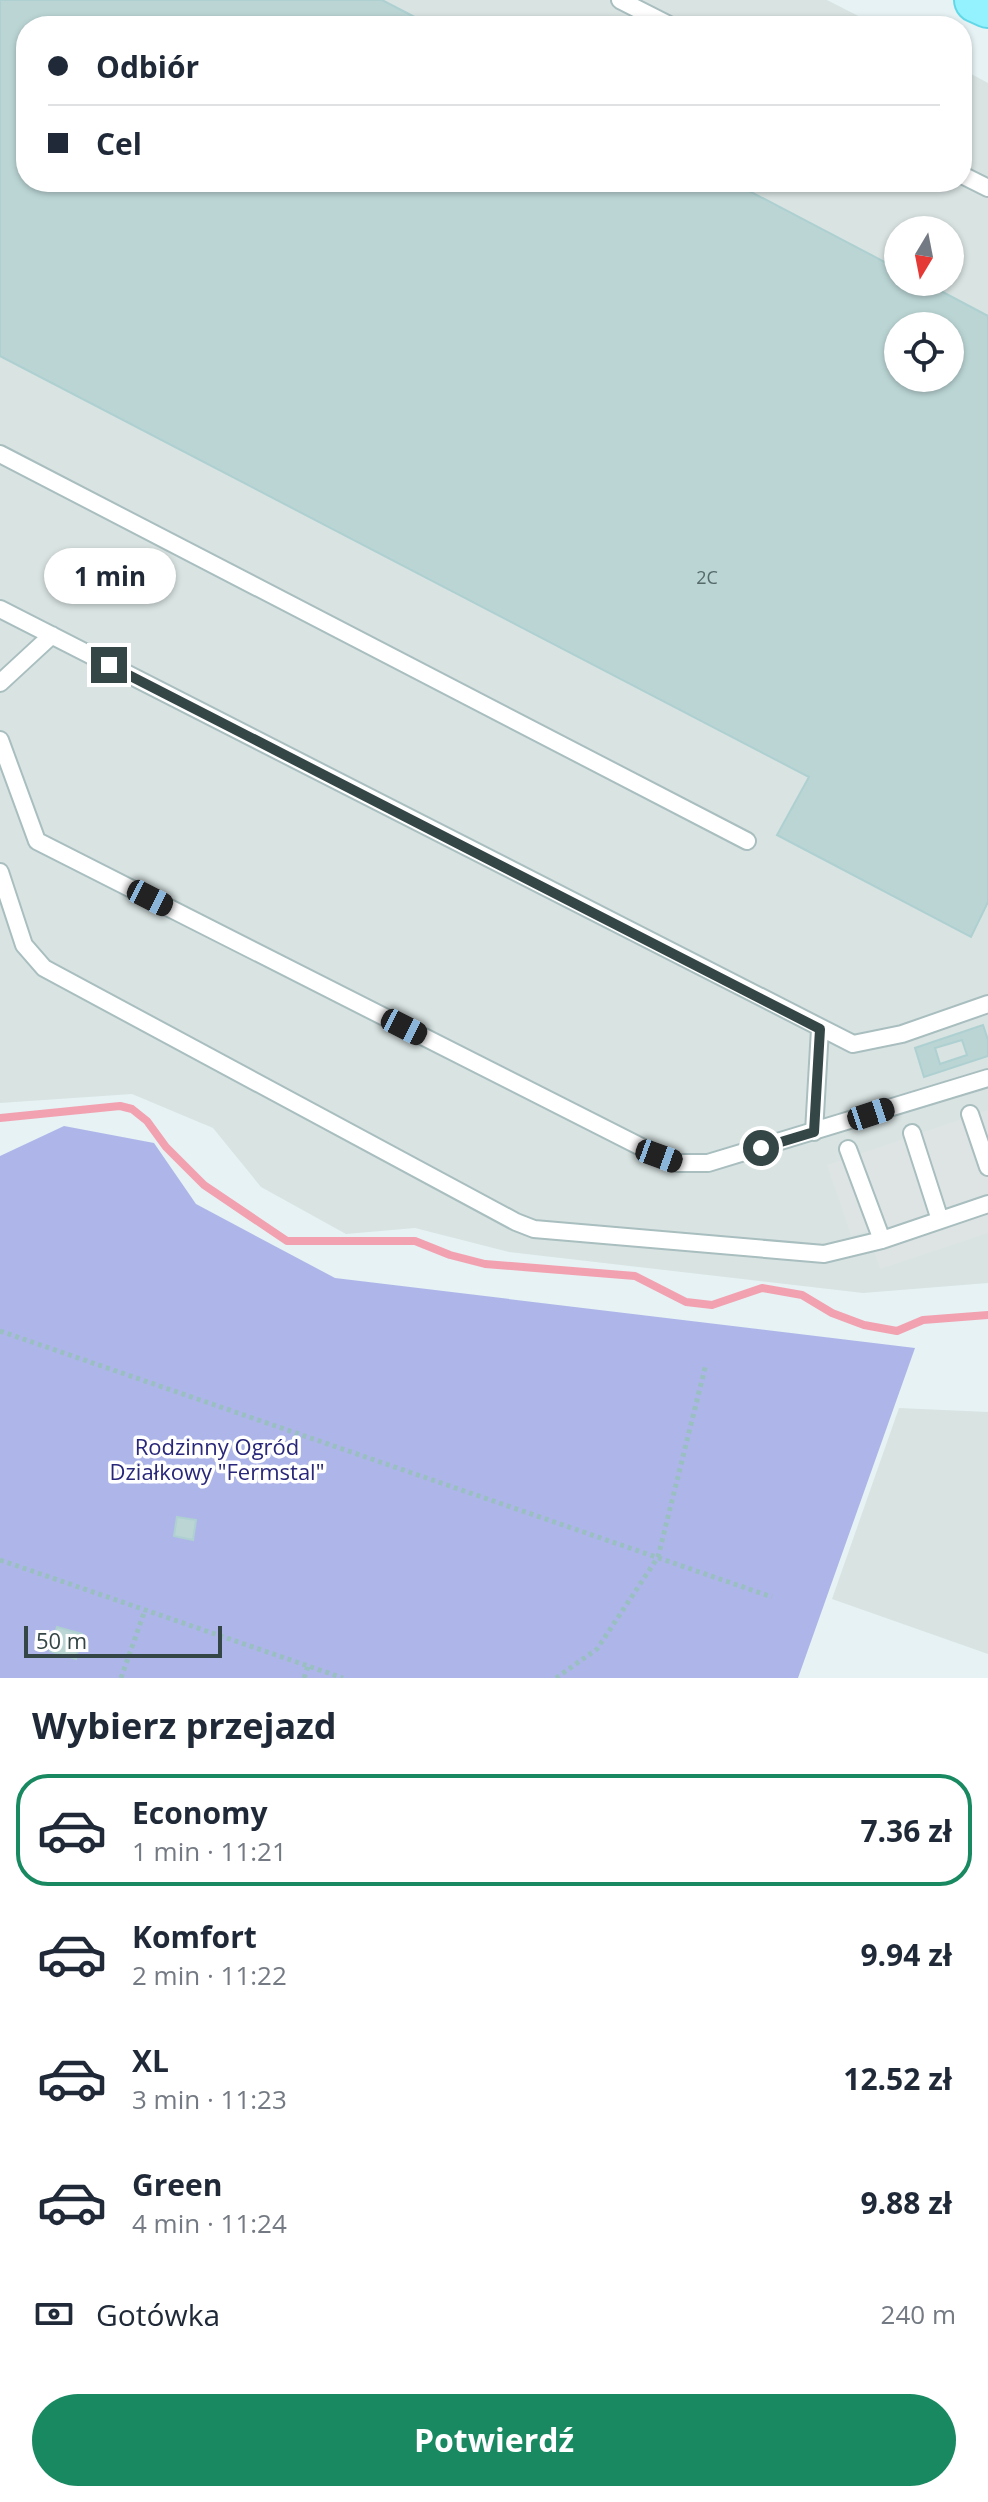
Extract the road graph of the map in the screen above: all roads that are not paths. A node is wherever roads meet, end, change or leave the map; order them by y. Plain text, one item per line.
1 (620, 0) edge
2 (977, 0) edge
3 (988, 5) edge
4 (651, 16) edge
5 (0, 454) edge
6 (0, 609) edge
7 (52, 635) junction
8 (0, 683) edge
9 (0, 740) edge
10 (747, 841) dead end
11 (0, 872) edge
12 (988, 1004) edge
13 (820, 1029) junction
14 (988, 1078) edge
15 (970, 1114) dead end
16 (814, 1132) junction
17 (912, 1133) dead end
18 (848, 1149) dead end
19 (988, 1167) edge
20 (988, 1204) edge
21 (940, 1220) junction
22 (882, 1240) junction

1 - 4 lane
2 - 3 main road
5 - 10 lane
6 - 7 lane
7 - 8 lane
7 - 13 lane
9 - 16 lane
11 - 22 lane
12 - 13 lane
13 - 16 lane
14 - 16 lane
15 - 19 lane
17 - 21 lane
18 - 22 lane
20 - 21 lane
21 - 22 lane

